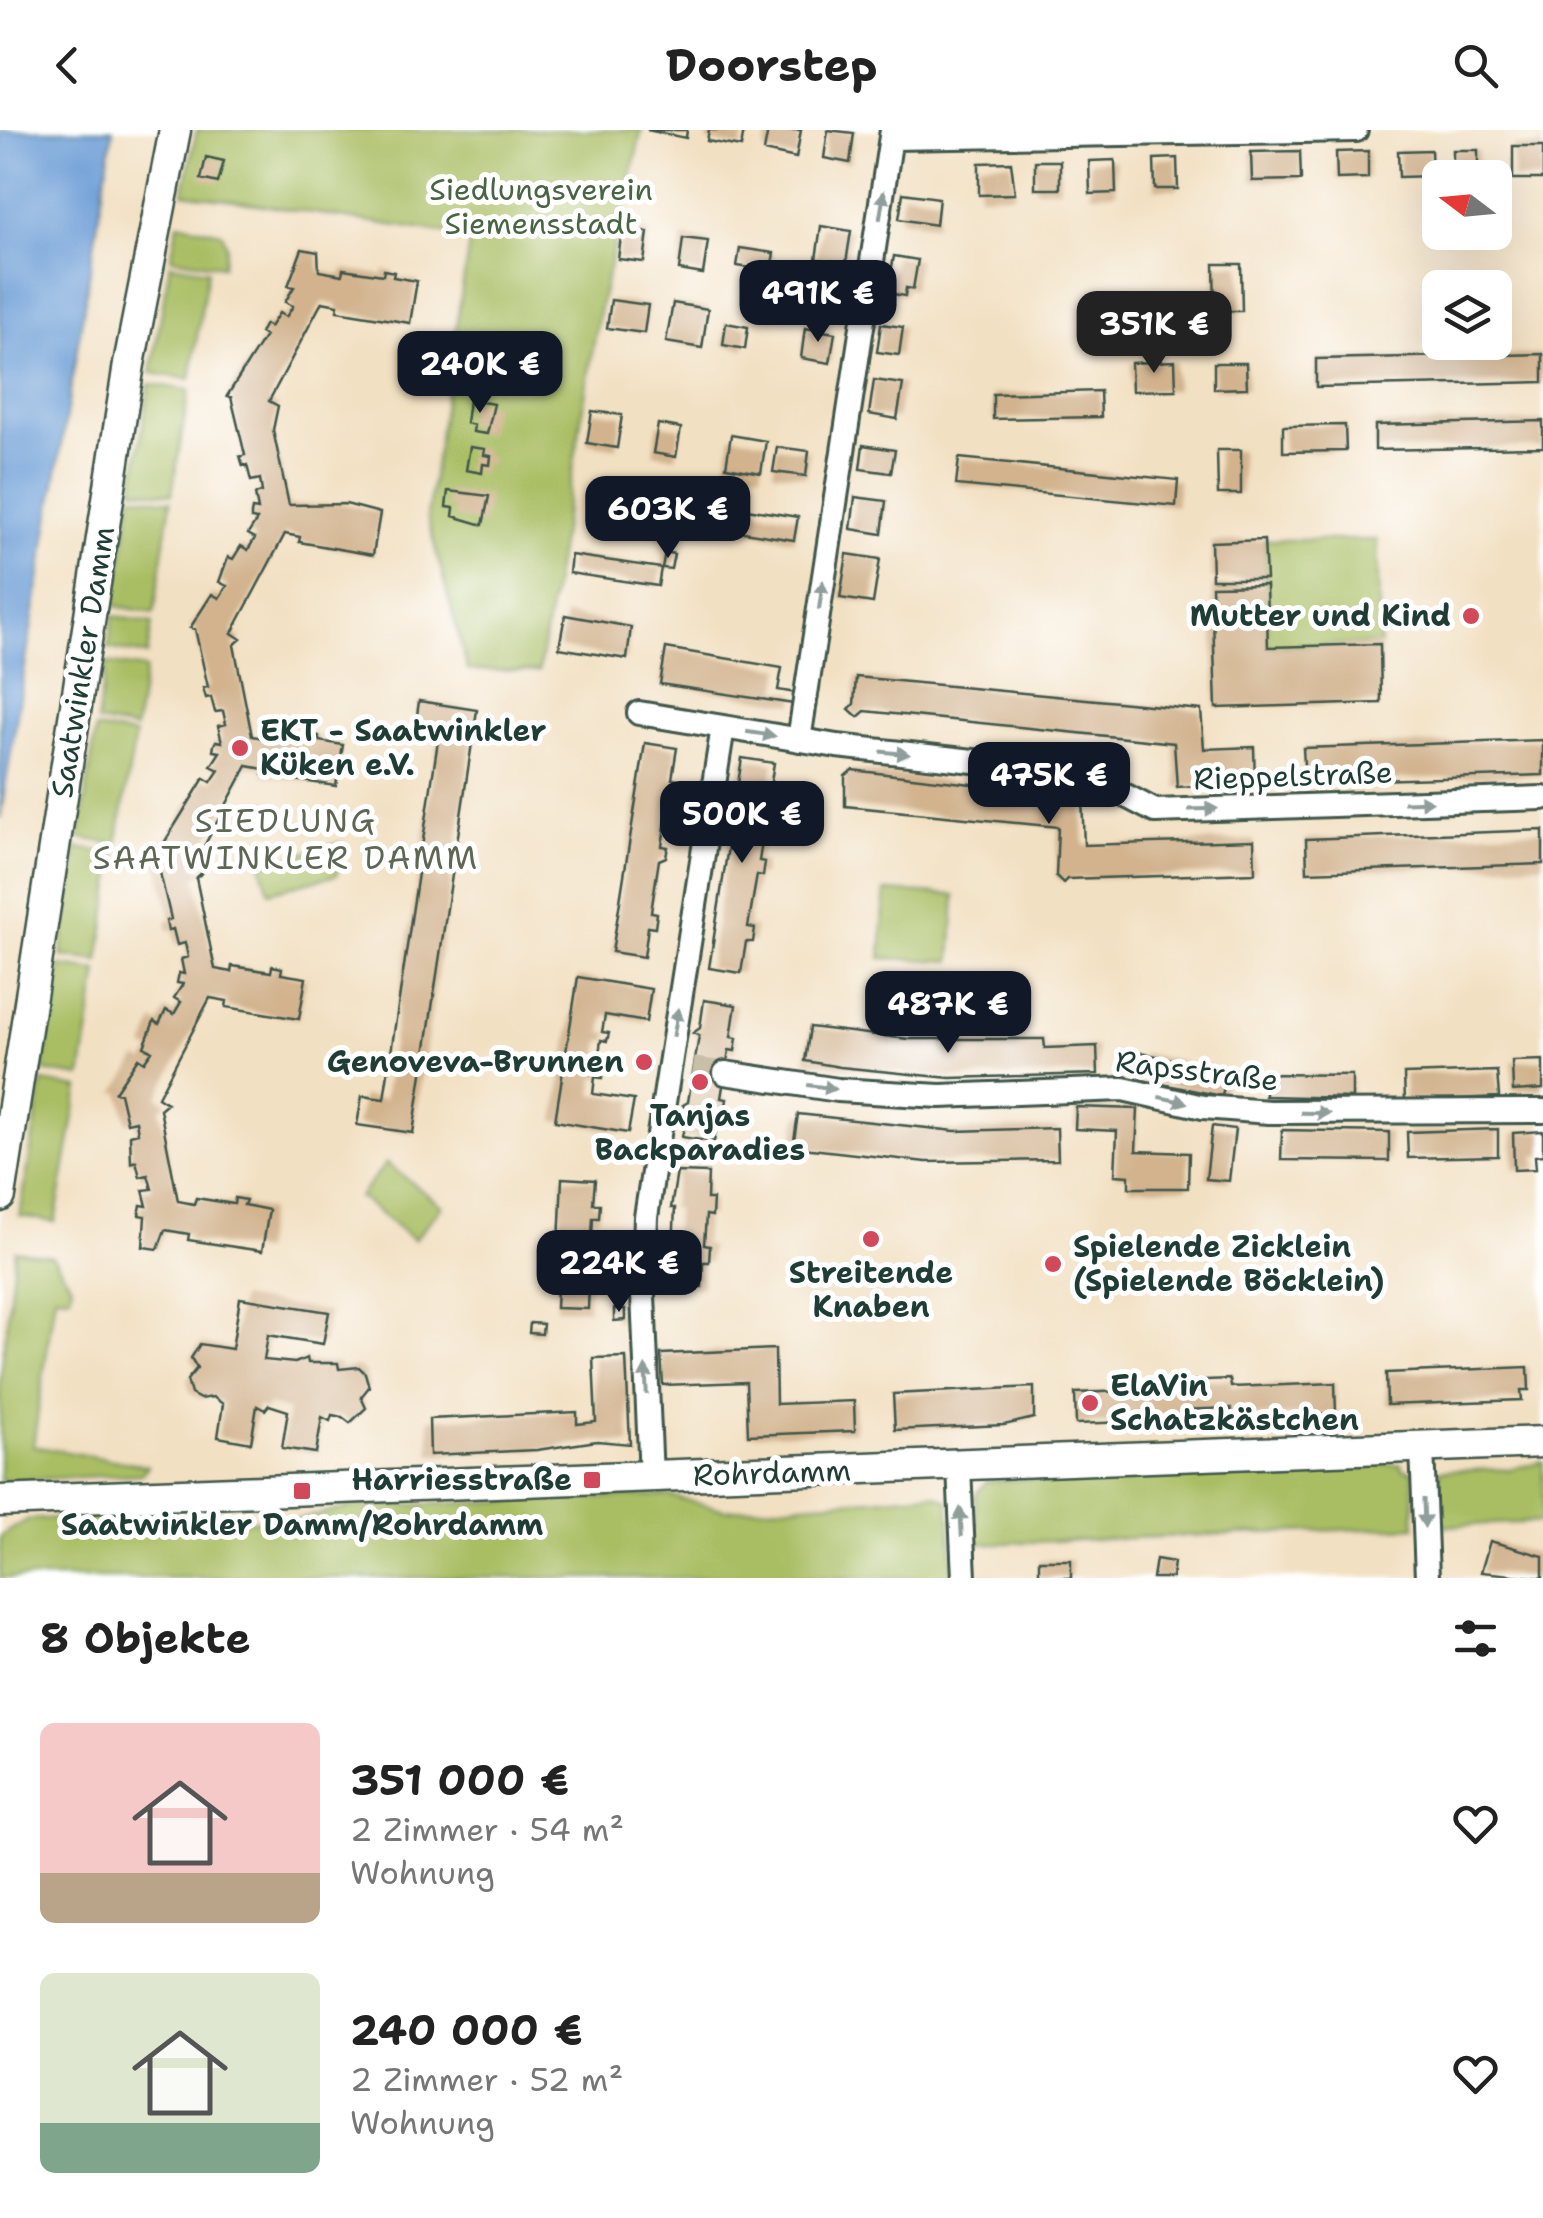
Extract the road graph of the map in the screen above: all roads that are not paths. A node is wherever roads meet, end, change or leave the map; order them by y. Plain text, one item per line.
1 (175, 130) edge
2 (1356, 130) edge
3 (892, 134) edge
4 (639, 713) dead end
5 (724, 728) junction
6 (798, 740) junction
7 (1543, 798) edge
8 (669, 1064) junction
9 (693, 1068) tunnel mouth
10 (726, 1073) tunnel mouth
11 (1543, 1110) edge
12 (0, 1196) edge
13 (1543, 1442) edge
14 (1422, 1447) junction
15 (959, 1466) junction
16 (651, 1477) junction
17 (0, 1500) edge
18 (964, 1578) edge
19 (1427, 1578) edge

1 - 12 main road, Saatwinkler Damm
2 - 3 street
6 -> 3 street
4 - 5 street, Rieppelstraße
5 -> 6 street, Rieppelstraße
8 -> 5 street
6 -> 7 street, Rieppelstraße
8 - 9 street
16 -> 8 street
10 -> 11 street, Rapsstraße
13 - 14 main road, Rohrdamm
14 - 15 main road, Rohrdamm
14 -> 19 street
15 - 16 main road, Rohrdamm
18 -> 15 street
16 - 17 main road, Rohrdamm

